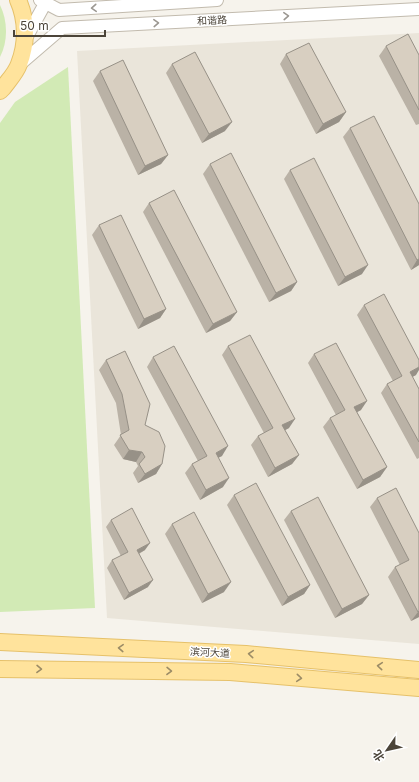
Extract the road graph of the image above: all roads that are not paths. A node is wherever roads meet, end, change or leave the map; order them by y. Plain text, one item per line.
1 (18, 0) edge
2 (217, 0) edge
3 (44, 1) edge
4 (419, 9) edge
5 (26, 38) junction
6 (19, 65) junction
7 (0, 91) edge
8 (0, 642) edge
9 (0, 669) edge
10 (419, 670) edge
11 (419, 688) edge

1 - 5 main road
2 -> 3 street, 和谐路
3 - 5 street
6 -> 4 street, 和谐路
5 - 6 main road
6 - 7 main road
10 -> 8 main road, 滨河大道
9 -> 11 main road, 滨河大道

